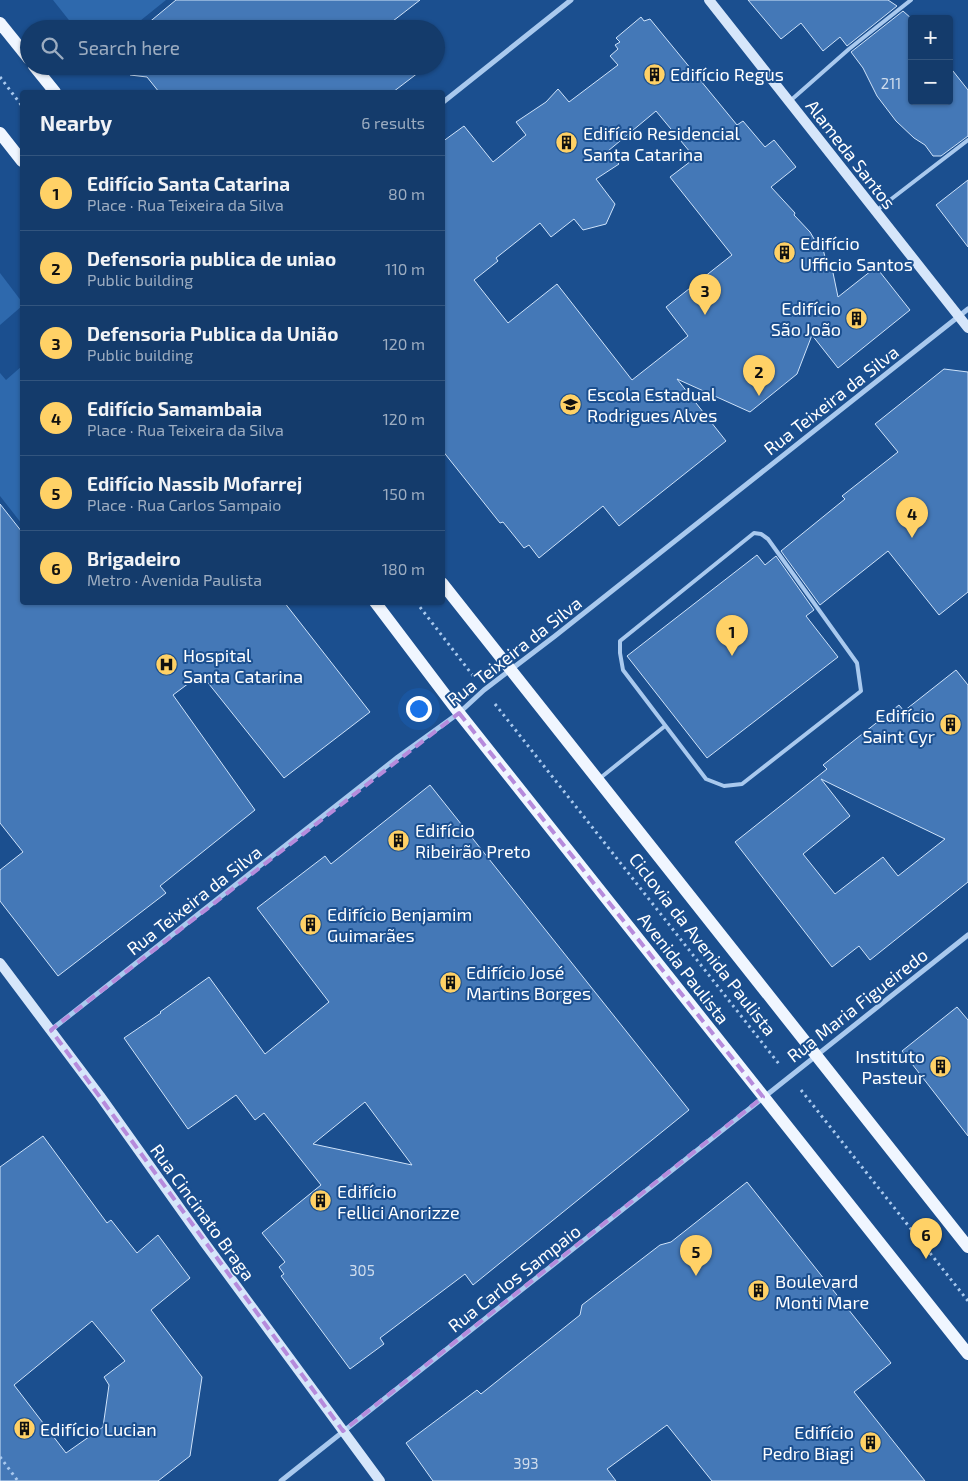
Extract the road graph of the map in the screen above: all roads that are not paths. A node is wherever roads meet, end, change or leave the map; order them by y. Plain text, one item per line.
1 (571, 0) edge
2 (709, 0) edge
3 (911, 0) edge
4 (0, 23) edge
5 (20, 48) edge
6 (41, 75) edge
7 (53, 90) edge
8 (445, 101) edge
9 (789, 102) junction
10 (0, 133) edge
11 (968, 140) edge
12 (20, 158) edge
13 (876, 211) junction
14 (968, 310) edge
15 (959, 317) junction
16 (968, 328) edge
17 (445, 587) edge
18 (377, 605) edge
19 (510, 670) junction
20 (459, 712) junction
21 (665, 726) junction
22 (597, 780) junction
23 (968, 935) edge
24 (0, 963) edge
25 (51, 1030) junction
26 (815, 1056) junction
27 (763, 1097) junction
28 (968, 1247) edge
29 (968, 1354) edge
30 (343, 1431) junction
31 (281, 1481) edge
32 (380, 1481) edge

1 - 8 street
2 - 9 street, Alameda Santos
3 - 9 lane
4 - 5 main road
6 - 7 main road
9 - 13 street, Alameda Santos
10 - 12 main road
11 - 13 lane
13 - 15 street, Alameda Santos
14 - 15 street, Rua Teixeira da Silva
15 - 16 street, Alameda Santos
15 - 19 street, Rua Teixeira da Silva
17 - 19 main road
18 - 20 main road, Avenida Paulista
19 - 20 street, Rua Teixeira da Silva
19 - 22 main road
20 - 25 street, Rua Teixeira da Silva
20 - 27 main road, Avenida Paulista
21 - 21 lane
21 - 22 lane
22 - 26 main road
23 - 26 street, Rua Maria Figueiredo
24 - 25 street, Rua Cincinato Braga
25 - 30 street, Rua Cincinato Braga
26 - 27 street, Rua Maria Figueiredo
26 - 28 main road
27 - 29 main road, Avenida Paulista
27 - 30 street, Rua Carlos Sampaio
30 - 31 street, Rua Carlos Sampaio
30 - 32 street, Rua Cincinato Braga

